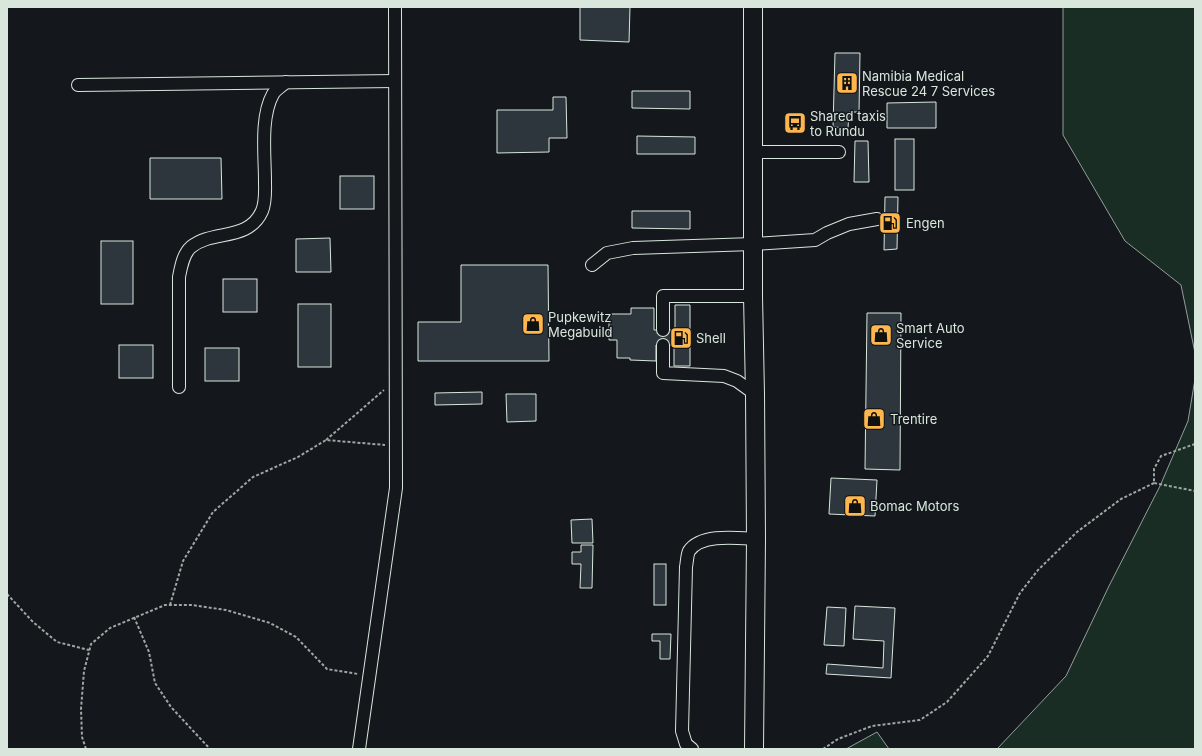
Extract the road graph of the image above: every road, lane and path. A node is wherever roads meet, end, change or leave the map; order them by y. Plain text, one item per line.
1 (395, 7) edge
2 (753, 7) edge
3 (395, 81) junction
4 (286, 82) junction
5 (78, 85) dead end
6 (753, 152) junction
7 (839, 152) dead end
8 (877, 220) dead end
9 (753, 244) junction
10 (592, 265) dead end
11 (753, 296) junction
12 (664, 330) dead end
13 (664, 345) dead end
14 (396, 380) junction
15 (179, 387) dead end
16 (756, 394) junction
17 (326, 440) junction
18 (1195, 444) edge
19 (396, 446) junction
20 (1154, 483) junction
21 (1195, 492) edge
22 (756, 539) junction
23 (7, 594) edge
24 (170, 605) junction
25 (134, 617) junction
26 (89, 650) junction
27 (369, 675) junction
28 (86, 749) edge
29 (210, 749) edge
30 (359, 749) edge
31 (692, 749) edge
32 (754, 749) edge
33 (823, 749) edge

1 - 3 street
2 - 6 highway
3 - 4 street
3 - 14 street
4 - 5 street
4 - 15 street
6 - 7 street
6 - 9 highway
8 - 9 street
9 - 10 street
9 - 11 highway
11 - 12 street
11 - 16 highway
13 - 16 street
14 - 17 path
14 - 19 street
16 - 22 highway
17 - 19 path
17 - 24 path
18 - 20 path
19 - 27 street
20 - 21 path
20 - 33 path
22 - 31 street
22 - 32 highway
23 - 26 path
24 - 25 path
24 - 27 path
25 - 26 path
25 - 29 path
26 - 28 path
27 - 30 street

